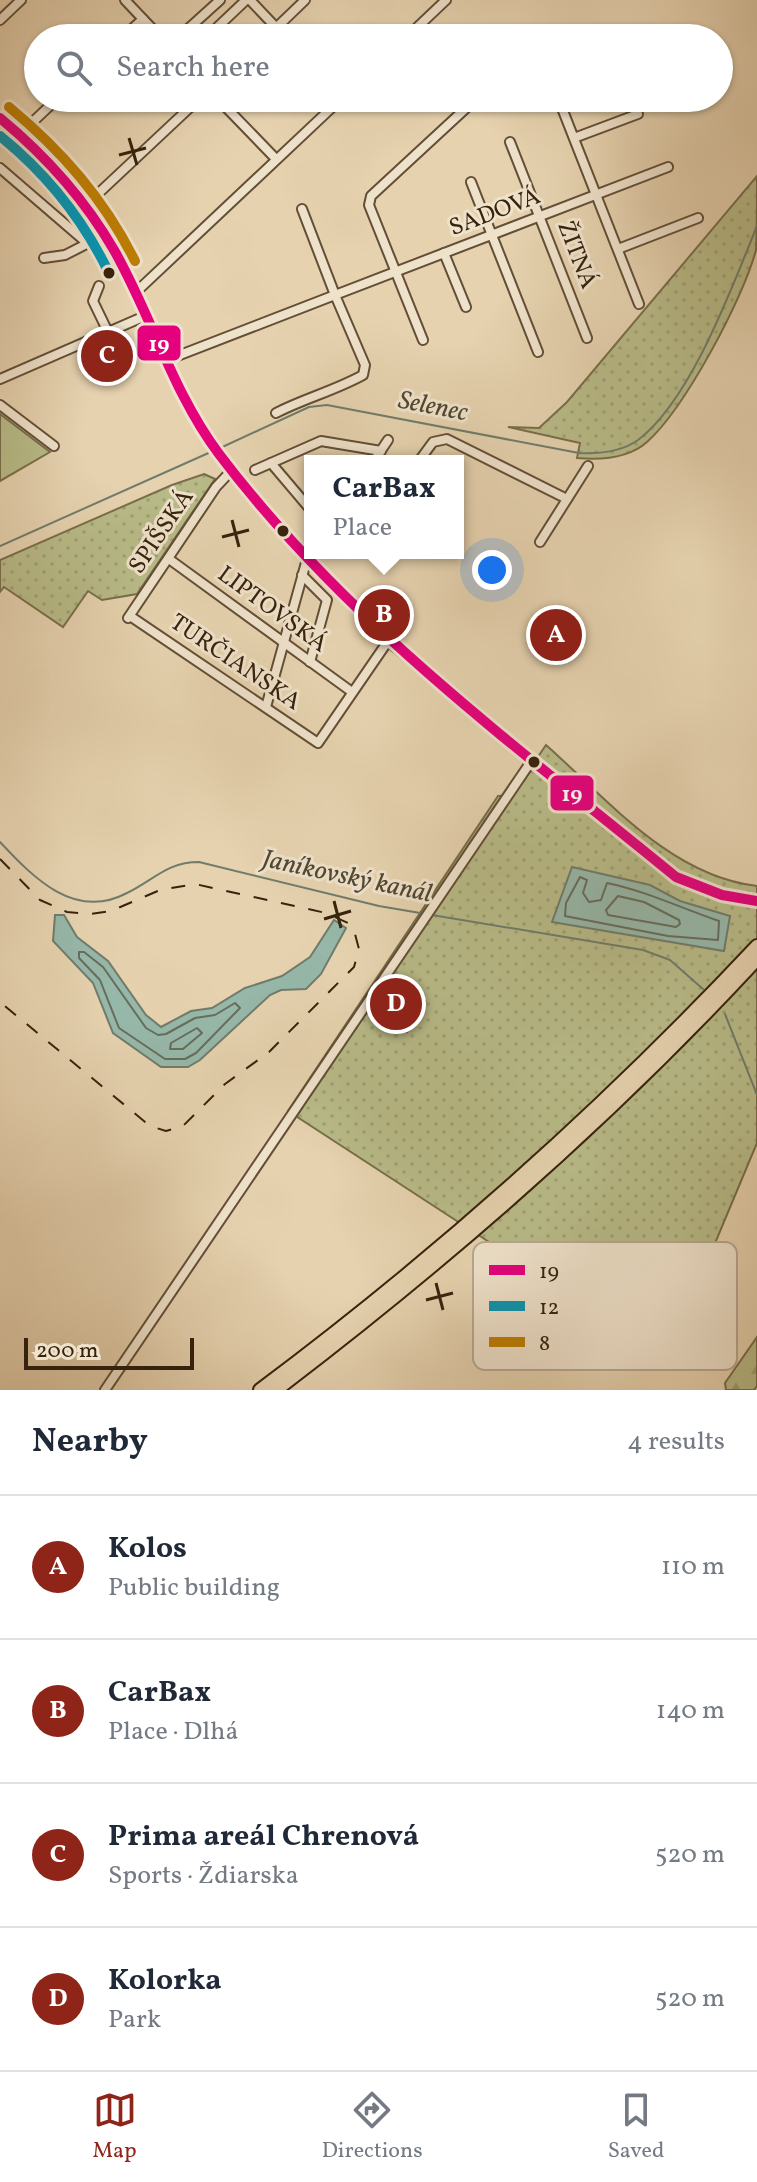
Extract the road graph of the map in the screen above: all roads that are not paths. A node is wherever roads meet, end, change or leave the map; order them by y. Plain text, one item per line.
1 (21, 0) edge
2 (125, 0) edge
3 (220, 0) edge
4 (248, 0) edge
5 (305, 0) edge
6 (446, 0) edge
7 (143, 19) junction
8 (0, 20) edge
9 (137, 24) edge
10 (148, 24) edge
11 (193, 24) edge
12 (221, 24) edge
13 (272, 24) edge
14 (280, 24) edge
15 (421, 24) edge
16 (43, 112) edge
17 (185, 112) edge
18 (231, 112) edge
19 (327, 112) edge
20 (462, 112) edge
21 (564, 112) edge
22 (638, 114) dead end
23 (0, 118) edge
24 (20, 134) junction
25 (574, 138) junction
26 (510, 142) dead end
27 (276, 159) junction
28 (668, 167) dead end
29 (0, 168) edge
30 (471, 182) dead end
31 (596, 195) junction
32 (86, 205) junction
33 (302, 209) dead end
34 (539, 217) junction
35 (698, 218) dead end
36 (106, 234) junction
37 (492, 235) junction
38 (87, 243) junction
39 (618, 249) junction
40 (444, 253) junction
41 (44, 258) dead end
42 (396, 272) junction
43 (99, 286) dead end
44 (135, 293) junction
45 (335, 295) junction
46 (639, 304) dead end
47 (466, 307) dead end
48 (145, 316) junction
49 (108, 332) junction
50 (587, 338) dead end
51 (423, 340) dead end
52 (538, 352) dead end
53 (167, 360) junction
54 (0, 379) edge
55 (0, 405) edge
56 (276, 413) dead end
57 (388, 440) dead end
58 (54, 446) dead end
59 (381, 451) junction
60 (378, 455) edge
61 (423, 455) edge
62 (271, 463) junction
63 (588, 466) dead end
64 (232, 470) junction
65 (255, 470) dead end
66 (567, 499) junction
67 (304, 502) edge
68 (540, 542) dead end
69 (304, 557) edge
70 (169, 559) junction
71 (306, 559) joint
72 (302, 575) junction
73 (129, 617) joint
74 (388, 641) junction
75 (283, 643) junction
76 (310, 662) junction
77 (352, 692) junction
78 (266, 707) junction
79 (530, 757) junction
80 (757, 901) edge
81 (757, 946) edge
82 (757, 959) edge
83 (105, 1390) edge
84 (260, 1390) edge
85 (276, 1390) edge

1 - 8 street
2 - 7 street
3 - 11 street
4 - 12 street
4 - 13 street
5 - 14 street
6 - 15 street
7 - 9 street
7 - 10 street
16 - 24 street
17 - 32 street
18 - 27 street
19 - 27 street
20 - 42 street
21 - 25 street
22 - 25 street
23 - 24 street
24 - 32 street
25 - 31 street
26 - 34 street, ŽITNÁ
27 - 44 street
28 - 31 street, SADOVÁ
29 - 38 street
30 - 37 street
31 - 34 street, SADOVÁ
31 - 39 street
32 - 36 street
33 - 45 street
34 - 37 street, SADOVÁ
34 - 50 street, ŽITNÁ
35 - 39 street
36 - 38 street
36 - 44 street
37 - 40 street, SADOVÁ
37 - 52 street
38 - 41 street
39 - 46 street
40 - 42 street, SADOVÁ
40 - 47 street
42 - 45 street, SADOVÁ
42 - 51 street
43 - 49 street
44 - 48 street
45 - 53 street, SADOVÁ
45 - 56 street
48 - 49 street
48 - 53 street
49 - 54 street
53 - 64 street
55 - 58 street
57 - 59 street
59 - 60 street
59 - 62 street
61 - 66 street
62 - 65 street
62 - 67 street
63 - 66 street
64 - 69 street
64 - 70 street, SPIŠSKÁ
66 - 68 street
70 - 73 street, SPIŠSKÁ
70 - 75 street, LIPTOVSKÁ
71 - 72 street
71 - 74 street
72 - 75 street
72 - 76 street
73 - 78 street, TURČIANSKA
74 - 77 street
74 - 79 street
75 - 76 street, LIPTOVSKÁ
75 - 78 street
76 - 77 street, LIPTOVSKÁ
77 - 78 street, TURČIANSKA
79 - 80 street
79 - 83 street
81 - 84 highway
82 - 85 highway

